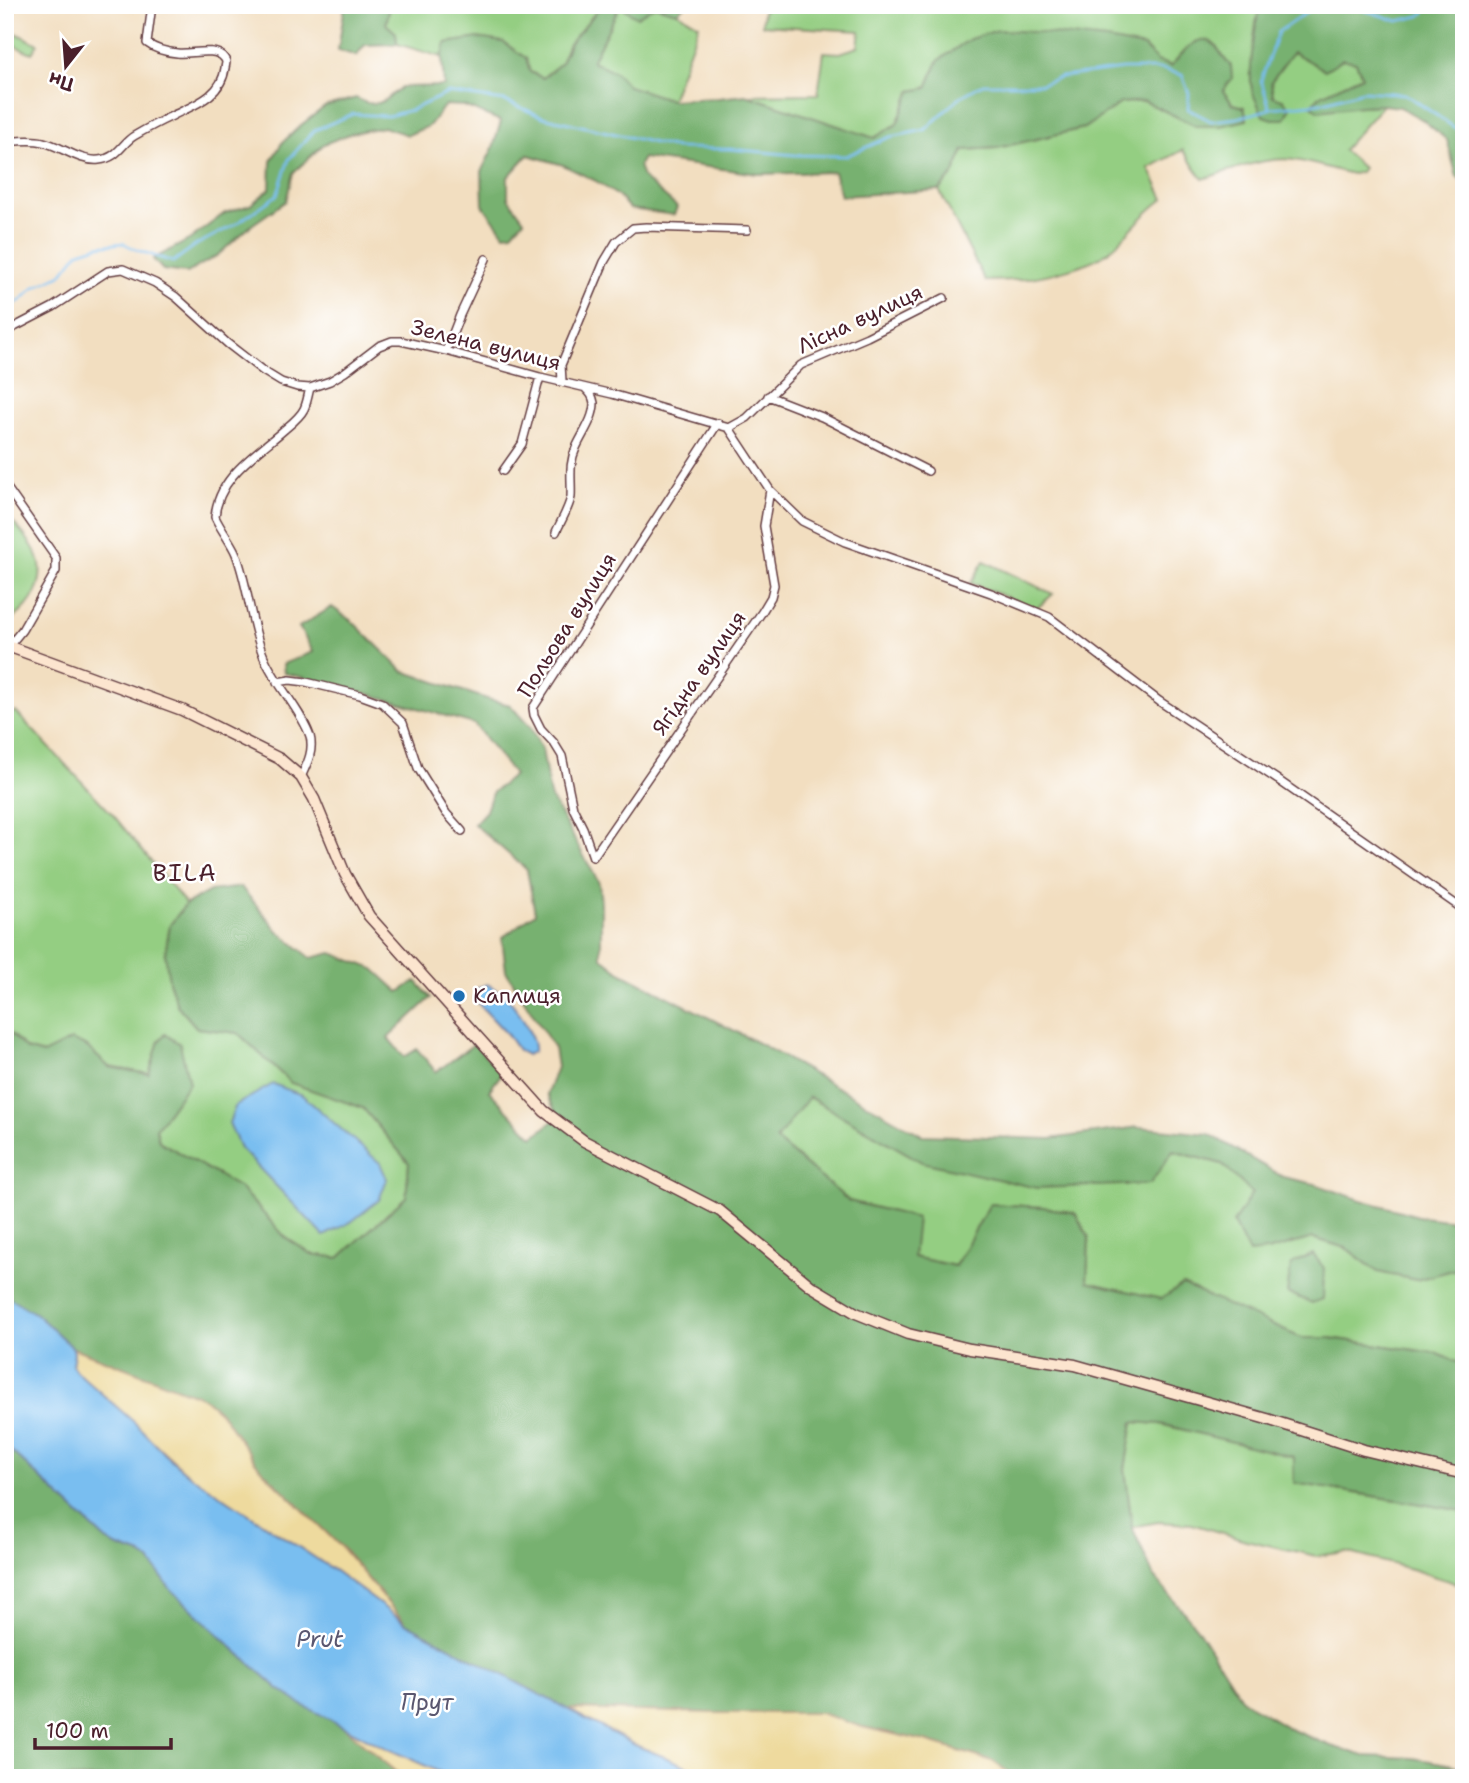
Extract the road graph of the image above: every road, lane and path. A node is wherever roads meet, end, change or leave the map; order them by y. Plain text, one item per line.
1 (152, 5) edge
2 (5, 142) edge
3 (747, 230) dead end
4 (486, 259) dead end
5 (944, 298) dead end
6 (5, 332) edge
7 (446, 351) junction
8 (540, 377) junction
9 (562, 381) junction
10 (310, 388) junction
11 (586, 388) junction
12 (768, 396) junction
13 (718, 423) junction
14 (729, 428) junction
15 (503, 471) dead end
16 (928, 471) dead end
17 (5, 485) edge
18 (770, 490) junction
19 (556, 532) dead end
20 (7, 645) edge
21 (277, 682) junction
22 (301, 777) junction
23 (462, 831) dead end
24 (593, 857) joint
25 (1464, 910) edge
26 (1464, 1474) edge

1 - 2 street
3 - 9 street
4 - 7 street
5 - 12 street, Лісна вулиця
6 - 10 street
7 - 8 street, Зелена вулиця
7 - 10 street, Зелена вулиця
8 - 9 street, Зелена вулиця
8 - 15 street
9 - 11 street, Зелена вулиця
10 - 21 street
11 - 13 street, Зелена вулиця
11 - 19 street
12 - 14 street, Лісна вулиця
12 - 16 street
13 - 14 street, Зелена вулиця
13 - 24 street, Польова вулиця
14 - 18 street
17 - 20 street
18 - 24 street, Ягідна вулиця
18 - 25 street
20 - 22 main road
21 - 22 street
21 - 23 street
22 - 26 main road

